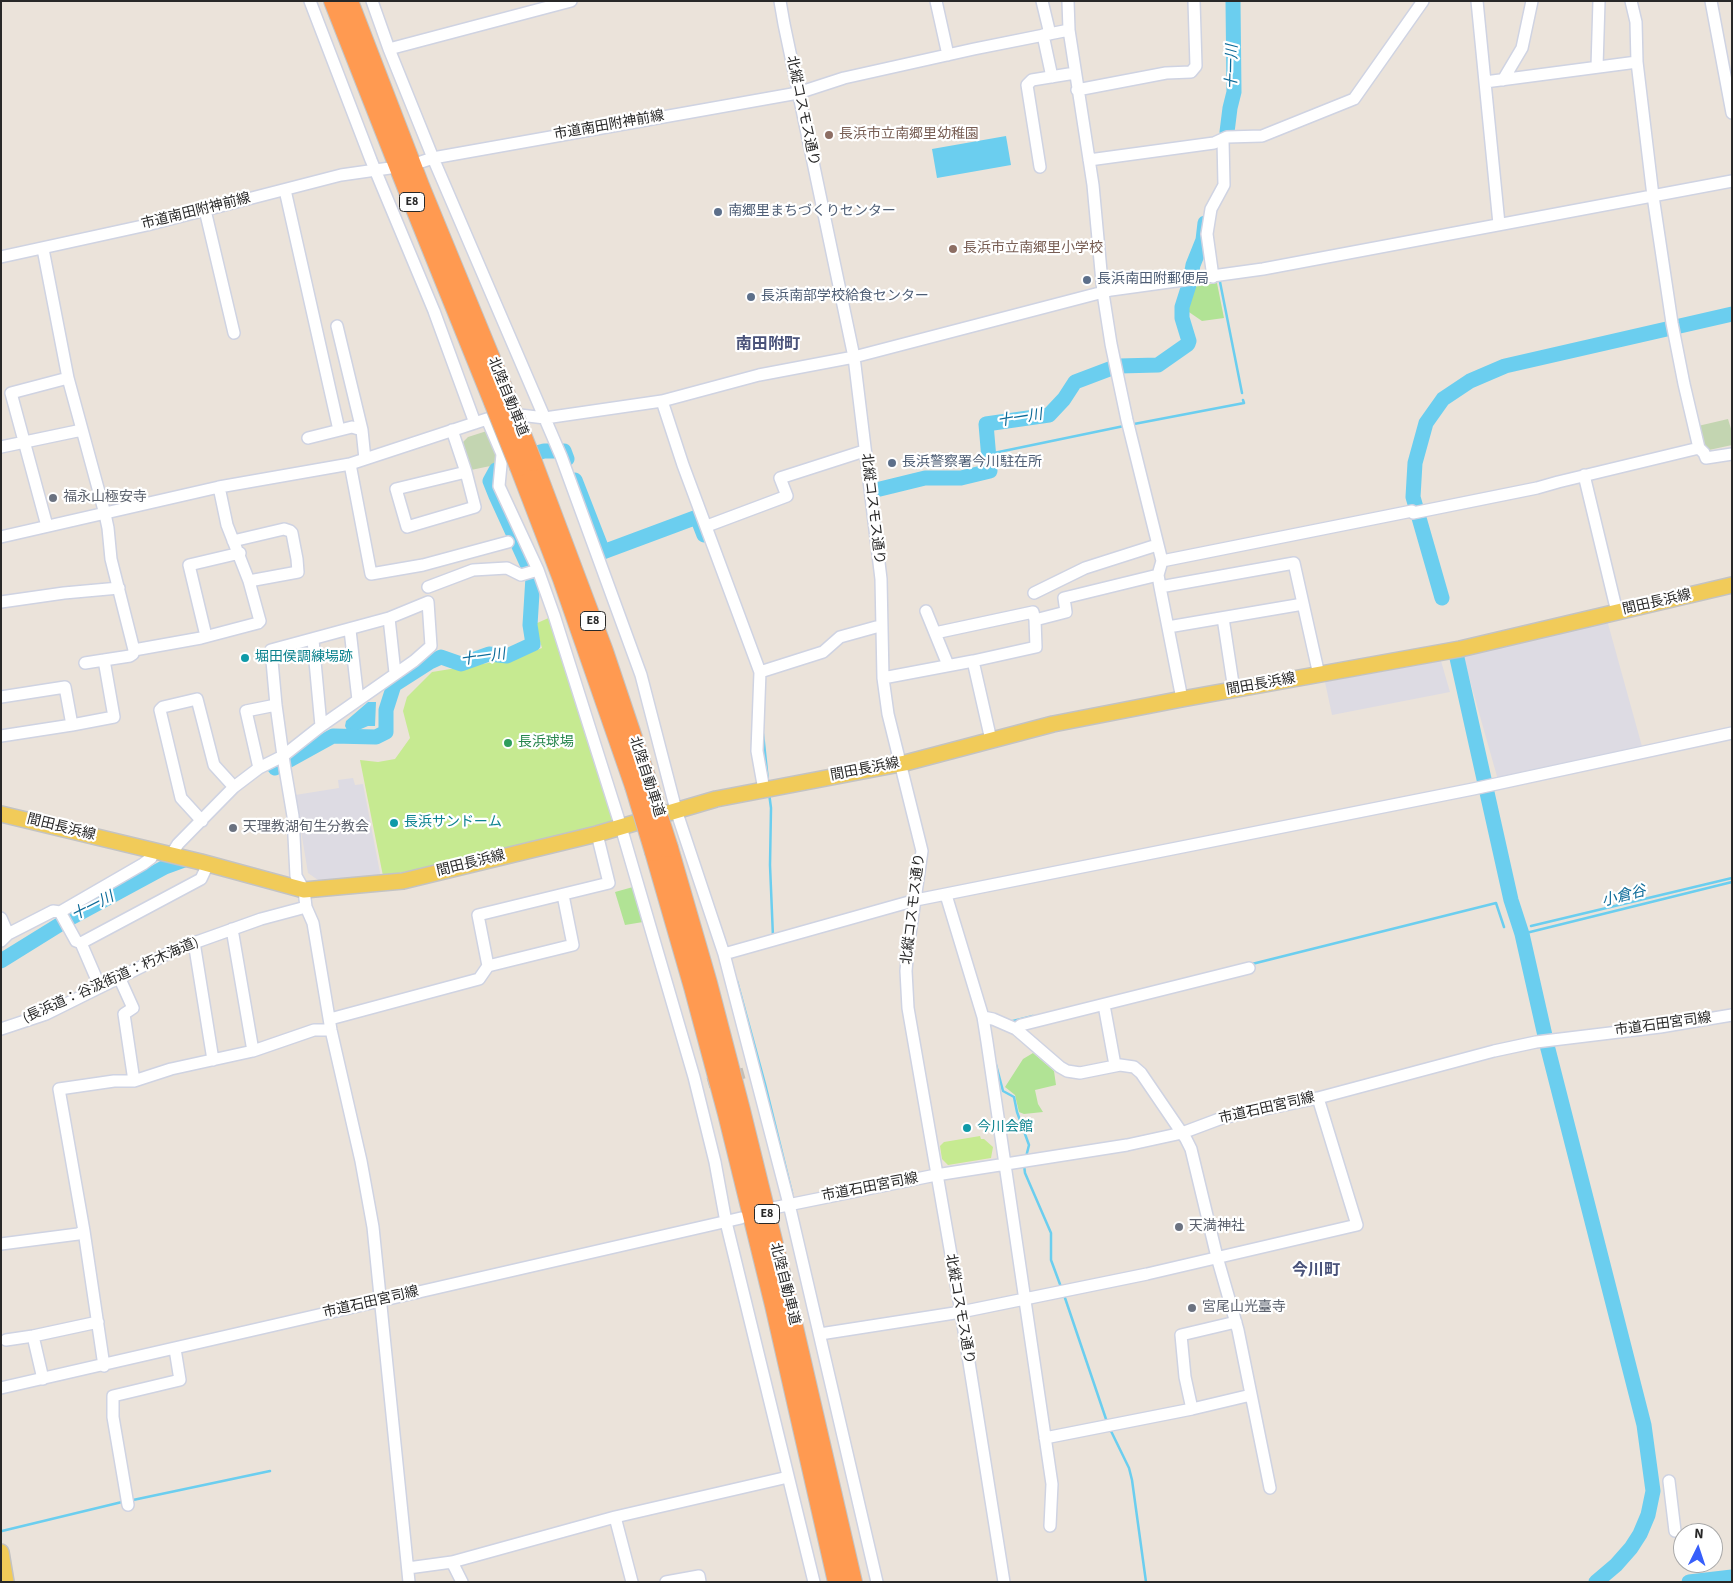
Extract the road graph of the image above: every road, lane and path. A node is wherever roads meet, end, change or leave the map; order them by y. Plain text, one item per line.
1 (310, 1) edge
2 (333, 1) edge
3 (349, 1) edge
4 (372, 1) edge
5 (570, 1) edge
6 (780, 1) edge
7 (936, 1) edge
8 (1042, 1) edge
9 (1068, 1) edge
10 (1194, 1) edge
11 (1423, 1) edge
12 (1477, 1) edge
13 (1532, 1) edge
14 (1599, 1) edge
15 (1631, 1) edge
16 (1711, 1) edge
17 (1069, 30) junction
18 (1046, 35) junction
19 (389, 49) junction
20 (948, 55) junction
21 (1637, 62) junction
22 (1597, 67) junction
23 (1075, 73) junction
24 (1052, 77) junction
25 (1503, 80) junction
26 (1485, 82) junction
27 (1077, 90) junction
28 (798, 93) junction
29 (1732, 113) edge
30 (1223, 140) junction
31 (433, 158) junction
32 (1089, 160) junction
33 (421, 162) dead end
34 (1040, 167) dead end
35 (390, 168) dead end
36 (375, 170) junction
37 (1732, 181) edge
38 (285, 190) junction
39 (1653, 196) junction
40 (205, 210) junction
41 (1499, 224) junction
42 (43, 249) junction
43 (1, 257) edge
44 (1213, 277) junction
45 (1103, 293) junction
46 (338, 326) dead end
47 (234, 333) dead end
48 (854, 357) junction
49 (68, 378) junction
50 (500, 399) junction
51 (662, 401) junction
52 (545, 418) junction
53 (488, 419) junction
54 (475, 423) junction
55 (82, 430) junction
56 (339, 430) junction
57 (362, 430) junction
58 (452, 430) junction
59 (308, 438) dead end
60 (24, 443) junction
61 (1, 447) edge
62 (1699, 448) junction
63 (864, 451) junction
64 (1732, 454) edge
65 (366, 459) junction
66 (350, 464) junction
67 (466, 472) junction
68 (1584, 476) junction
69 (219, 488) junction
70 (105, 514) junction
71 (47, 526) junction
72 (707, 526) junction
73 (1, 536) edge
74 (233, 541) junction
75 (508, 542) dead end
76 (1157, 545) junction
77 (240, 554) junction
78 (1162, 561) junction
79 (423, 565) junction
80 (533, 572) junction
81 (1158, 575) junction
82 (249, 581) junction
83 (1732, 585) edge
84 (428, 587) junction
85 (1160, 587) junction
86 (119, 588) junction
87 (1034, 593) dead end
88 (1, 602) edge
89 (428, 602) junction
90 (1303, 604) junction
91 (926, 611) dead end
92 (1617, 612) junction
93 (389, 618) junction
94 (1223, 618) junction
95 (1035, 620) junction
96 (882, 627) junction
97 (1168, 627) junction
98 (350, 630) junction
99 (935, 634) junction
100 (206, 636) junction
101 (313, 640) junction
102 (134, 650) junction
103 (104, 660) junction
104 (973, 661) junction
105 (84, 663) dead end
106 (948, 665) junction
107 (760, 672) junction
108 (396, 673) junction
109 (1319, 675) junction
110 (883, 678) junction
111 (1234, 690) junction
112 (1, 697) edge
113 (1182, 699) junction
114 (358, 700) junction
115 (276, 706) junction
116 (72, 725) junction
117 (321, 726) junction
118 (1732, 733) edge
119 (1, 736) edge
120 (991, 740) junction
121 (283, 756) junction
122 (901, 763) junction
123 (259, 768) junction
124 (234, 787) junction
125 (764, 790) junction
126 (676, 810) junction
127 (1, 814) edge
128 (202, 821) junction
129 (621, 827) junction
130 (597, 834) junction
131 (662, 850) junction
132 (154, 851) junction
133 (172, 853) junction
134 (204, 863) junction
135 (304, 890) junction
136 (563, 895) junction
137 (946, 895) junction
138 (916, 900) junction
139 (306, 907) junction
140 (60, 912) junction
141 (1, 918) edge
142 (232, 929) junction
143 (5, 937) edge
144 (194, 942) junction
145 (81, 943) junction
146 (724, 954) junction
147 (488, 966) junction
148 (1249, 968) dead end
149 (119, 976) junction
150 (100, 987) junction
151 (1104, 1005) junction
152 (1732, 1015) edge
153 (983, 1017) junction
154 (330, 1024) junction
155 (1, 1029) edge
156 (1016, 1029) junction
157 (253, 1051) junction
158 (213, 1060) junction
159 (1115, 1065) junction
160 (134, 1081) junction
161 (1318, 1098) junction
162 (1182, 1133) junction
163 (1006, 1164) junction
164 (936, 1174) junction
165 (789, 1204) junction
166 (773, 1208) dead end
167 (740, 1218) dead end
168 (726, 1222) junction
169 (84, 1231) junction
170 (1, 1244) edge
171 (1217, 1257) junction
172 (1025, 1298) junction
173 (381, 1301) junction
174 (960, 1312) junction
175 (98, 1322) junction
176 (1236, 1322) junction
177 (820, 1334) junction
178 (33, 1336) junction
179 (6, 1340) dead end
180 (174, 1349) junction
181 (104, 1366) junction
182 (43, 1379) junction
183 (1, 1388) edge
184 (1251, 1395) junction
185 (1192, 1409) junction
186 (1045, 1438) junction
187 (788, 1478) junction
188 (1669, 1481) dead end
189 (1270, 1488) dead end
190 (128, 1505) dead end
191 (615, 1517) junction
192 (1674, 1523) edge
193 (1050, 1526) dead end
194 (1, 1552) edge
195 (452, 1562) junction
196 (408, 1568) junction
197 (6, 1582) edge
198 (409, 1582) edge
199 (462, 1582) edge
200 (632, 1582) edge
201 (666, 1582) edge
202 (700, 1582) edge
203 (814, 1582) edge
204 (837, 1582) edge
205 (853, 1582) edge
206 (877, 1582) edge
207 (1004, 1582) edge

1 - 36 street
2 - 50 highway, 北陸自動車道 / E8
3 - 50 highway, 北陸自動車道 / E8
4 - 19 street
5 - 19 street
6 - 28 street, 北縦コスモス通り
7 - 20 street
8 - 18 street
9 - 17 street
10 - 27 street
11 - 30 street
12 - 26 street
13 - 25 street
14 - 22 street
15 - 21 street
16 - 29 street
17 - 18 street, 市道南田附神前線
17 - 23 street
18 - 20 street, 市道南田附神前線
18 - 24 street
19 - 31 street
20 - 28 street, 市道南田附神前線
21 - 22 street
21 - 39 street
22 - 25 street
23 - 24 street
23 - 27 street
24 - 34 street
25 - 26 street
26 - 41 street
27 - 32 street
28 - 31 street, 市道南田附神前線
28 - 48 street, 北縦コスモス通り
30 - 32 street
30 - 44 street
31 - 33 street, 市道南田附神前線
31 - 52 street
32 - 45 street
35 - 36 street, 市道南田附神前線
36 - 38 street, 市道南田附神前線
36 - 54 street
37 - 39 street
38 - 40 street, 市道南田附神前線
38 - 56 street
39 - 41 street
39 - 62 street
40 - 42 street, 市道南田附神前線
40 - 47 street
41 - 44 street
42 - 43 street, 市道南田附神前線
42 - 49 street
44 - 45 street
45 - 48 street
45 - 76 street
46 - 57 street
48 - 51 street
48 - 63 street, 北縦コスモス通り
49 - 55 street
49 - 60 street
50 - 131 highway, 北陸自動車道 / E8, bridge
51 - 52 street
51 - 72 street
52 - 53 street
52 - 126 street
53 - 54 street
53 - 80 street
54 - 58 street
55 - 60 street
55 - 70 street
56 - 57 street
56 - 59 street
57 - 65 street
58 - 65 street
58 - 67 street
60 - 61 street
60 - 71 street
62 - 64 street
62 - 68 street
63 - 72 street
63 - 96 street, 北縦コスモス通り
65 - 66 street
66 - 69 street
66 - 79 street
67 - 67 street
68 - 78 street
68 - 92 street
69 - 70 street
69 - 74 street
70 - 71 street
70 - 86 street
71 - 73 street
72 - 107 street
74 - 77 street
74 - 82 street
75 - 79 street
76 - 78 street
76 - 87 street
77 - 82 street
77 - 100 street
78 - 81 street
79 - 84 street
80 - 84 street
80 - 129 street
81 - 85 street
81 - 95 street
82 - 100 street
83 - 92 main road, 間田長浜線
84 - 89 street
85 - 90 street
85 - 97 street
86 - 88 street
86 - 102 street
89 - 93 street
89 - 108 street
90 - 94 street
90 - 109 street
91 - 99 street
92 - 109 main road, 間田長浜線
93 - 98 street
93 - 108 street
94 - 97 street
94 - 111 street
95 - 99 street
95 - 104 street
96 - 107 street
96 - 110 street, 北縦コスモス通り
97 - 113 street
98 - 101 street
98 - 114 street
99 - 106 street
100 - 102 street
101 - 115 street
101 - 117 street
102 - 103 street
103 - 105 street
103 - 116 street
104 - 106 street
104 - 120 street
106 - 110 street
107 - 125 street
108 - 114 street
109 - 111 main road, 間田長浜線
110 - 122 street, 北縦コスモス通り
111 - 113 main road, 間田長浜線
112 - 116 street
113 - 120 main road, 間田長浜線
114 - 117 street
115 - 121 street
115 - 123 street
116 - 119 street
117 - 121 street
118 - 137 street
120 - 122 main road, 間田長浜線
121 - 123 street
121 - 135 street
122 - 125 main road, 間田長浜線
122 - 138 street, 北縦コスモス通り
123 - 124 street
124 - 128 street
124 - 128 street
125 - 126 main road, 間田長浜線
126 - 129 main road, 間田長浜線
126 - 146 street
127 - 132 main road, 間田長浜線
128 - 133 street
129 - 130 main road, 間田長浜線
129 - 168 street
130 - 135 main road, 間田長浜線
130 - 136 street
131 - 204 highway, 北陸自動車道 / E8
131 - 205 highway, 北陸自動車道 / E8
132 - 133 main road, 間田長浜線
132 - 140 street
133 - 134 main road, 間田長浜線
134 - 135 main road, 間田長浜線
134 - 145 street
135 - 139 street
136 - 147 street
136 - 147 street
137 - 138 street
137 - 153 street
138 - 146 street
138 - 164 street, 北縦コスモス通り
139 - 142 street, (長浜道：谷汲街道：朽木海道)
139 - 154 street
140 - 143 street
140 - 145 street
141 - 143 street
142 - 144 street, (長浜道：谷汲街道：朽木海道)
142 - 157 street
144 - 149 street, (長浜道：谷汲街道：朽木海道)
144 - 158 street
145 - 150 street
146 - 165 street
147 - 154 street
148 - 151 street
149 - 150 street, (長浜道：谷汲街道：朽木海道)
149 - 160 street
150 - 155 street, (長浜道：谷汲街道：朽木海道)
151 - 156 street
151 - 159 street
152 - 161 street, 市道石田宮司線
153 - 156 street
153 - 163 street
154 - 157 street
154 - 173 street
156 - 159 street
157 - 158 street
158 - 160 street
159 - 162 street
160 - 169 street
161 - 162 street, 市道石田宮司線
161 - 171 street
162 - 163 street, 市道石田宮司線
162 - 171 street
163 - 164 street, 市道石田宮司線
163 - 172 street
164 - 165 street, 市道石田宮司線
164 - 174 street, 北縦コスモス通り
165 - 166 street, 市道石田宮司線
165 - 177 street
167 - 168 street, 市道石田宮司線
168 - 173 street, 市道石田宮司線
168 - 187 street
169 - 170 street
169 - 175 street
171 - 172 street
171 - 176 street
172 - 174 street
172 - 186 street
173 - 180 street, 市道石田宮司線
173 - 196 street
174 - 177 street
174 - 207 street, 北縦コスモス通り
175 - 178 street
175 - 181 street
176 - 184 street
176 - 185 street
177 - 206 street
178 - 179 street
178 - 182 street
180 - 181 street, 市道石田宮司線
180 - 190 street
181 - 182 street, 市道石田宮司線
182 - 183 street, 市道石田宮司線
184 - 185 street
184 - 189 street
185 - 186 street
186 - 193 street
187 - 191 street
187 - 203 street
188 - 192 street
191 - 195 street
191 - 200 street
194 - 197 main road
195 - 196 street
195 - 199 street
196 - 198 street
201 - 202 street

